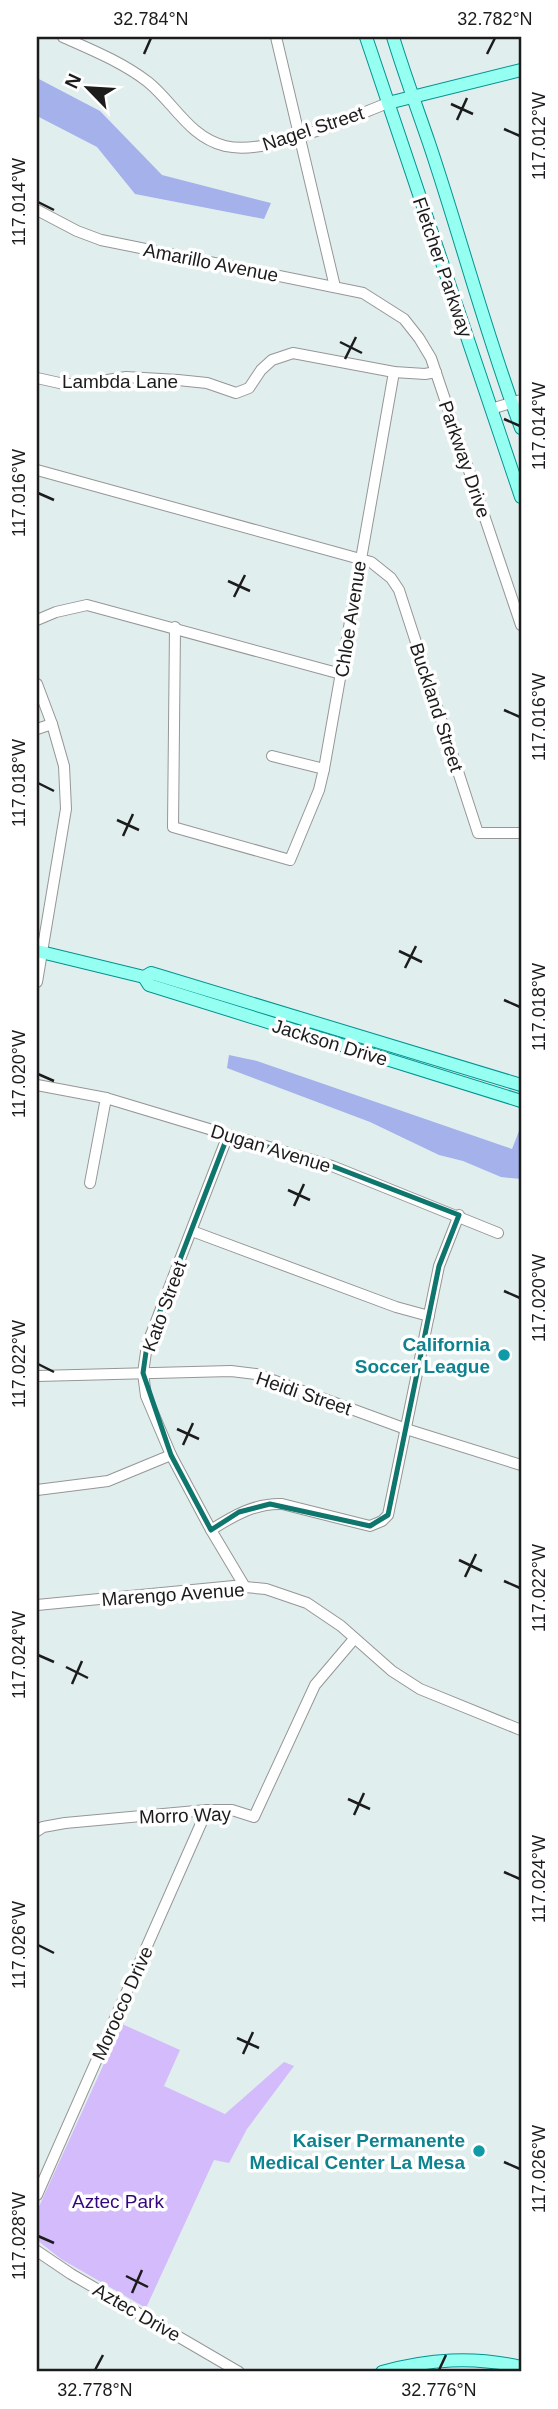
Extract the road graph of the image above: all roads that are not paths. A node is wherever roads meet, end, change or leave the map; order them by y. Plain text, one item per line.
1 (64, 37) edge
2 (276, 37) edge
3 (366, 37) edge
4 (393, 37) edge
5 (521, 70) edge
6 (412, 97) junction
7 (388, 103) junction
8 (299, 136) junction
9 (37, 210) edge
10 (335, 287) junction
11 (387, 307) joint
12 (394, 372) junction
13 (436, 372) junction
14 (37, 378) edge
15 (517, 401) edge
16 (491, 409) junction
17 (521, 428) edge
18 (37, 470) edge
19 (521, 497) edge
20 (360, 558) junction
21 (37, 620) edge
22 (521, 625) edge
23 (175, 627) junction
24 (341, 674) junction
25 (37, 684) edge
26 (52, 724) junction
27 (37, 729) edge
28 (272, 755) dead end
29 (324, 769) junction
30 (521, 832) edge
31 (39, 951) edge
32 (144, 977) junction
33 (37, 982) edge
34 (37, 1085) edge
35 (521, 1085) edge
36 (106, 1098) junction
37 (521, 1101) edge
38 (228, 1135) junction
39 (90, 1183) dead end
40 (459, 1215) junction
41 (192, 1231) junction
42 (498, 1233) dead end
43 (429, 1316) junction
44 (143, 1373) junction
45 (37, 1376) edge
46 (406, 1429) junction
47 (171, 1455) junction
48 (521, 1465) edge
49 (37, 1490) edge
50 (211, 1530) junction
51 (245, 1587) junction
52 (37, 1605) edge
53 (354, 1639) junction
54 (521, 1730) edge
55 (207, 1810) junction
56 (37, 1831) edge
57 (37, 2195) edge
58 (37, 2251) edge
59 (521, 2367) edge
60 (239, 2372) edge
61 (382, 2372) edge

1 - 8 street, Nagel Street
2 - 8 street
3 - 7 main road, Fletcher Parkway
4 - 6 main road, Fletcher Parkway
5 - 6 main road
6 - 7 main road
6 - 15 main road, Fletcher Parkway
7 - 8 street, Nagel Street
7 - 16 main road, Fletcher Parkway
8 - 10 street
9 - 10 street, Amarillo Avenue
10 - 11 street, Amarillo Avenue
11 - 13 street, Parkway Drive
12 - 13 street, Lambda Lane
12 - 14 street, Lambda Lane
12 - 20 street, Chloe Avenue
13 - 22 street, Parkway Drive
15 - 16 street
15 - 17 main road, Fletcher Parkway
16 - 19 main road, Fletcher Parkway
18 - 20 street
20 - 24 street, Chloe Avenue
20 - 30 street, Buckland Street
21 - 23 street
23 - 24 street
23 - 29 street, Chloe Avenue
24 - 29 street, Chloe Avenue
25 - 26 street
26 - 27 street
26 - 31 street
28 - 29 street
31 - 32 main road, Jackson Drive
31 - 33 street
32 - 35 main road, Jackson Drive
32 - 37 main road, Jackson Drive
34 - 36 street, Dugan Avenue
36 - 38 street, Dugan Avenue
36 - 39 street
38 - 40 street, Dugan Avenue
38 - 41 street, Kato Street
40 - 42 street, Dugan Avenue
40 - 43 street
41 - 43 street
41 - 44 street, Kato Street
43 - 46 street
44 - 45 street, Heidi Street
44 - 46 street, Heidi Street
44 - 47 street, Kato Street
46 - 48 street, Heidi Street
46 - 50 street
47 - 49 street
47 - 50 street, Kato Street
50 - 51 street, Kato Street
51 - 52 street, Marengo Avenue
51 - 53 street, Marengo Avenue
53 - 54 street, Marengo Avenue
53 - 55 street, Morro Way
55 - 56 street, Morro Way
55 - 57 street, Morocco Drive
58 - 60 street, Aztec Drive
59 - 61 main road

